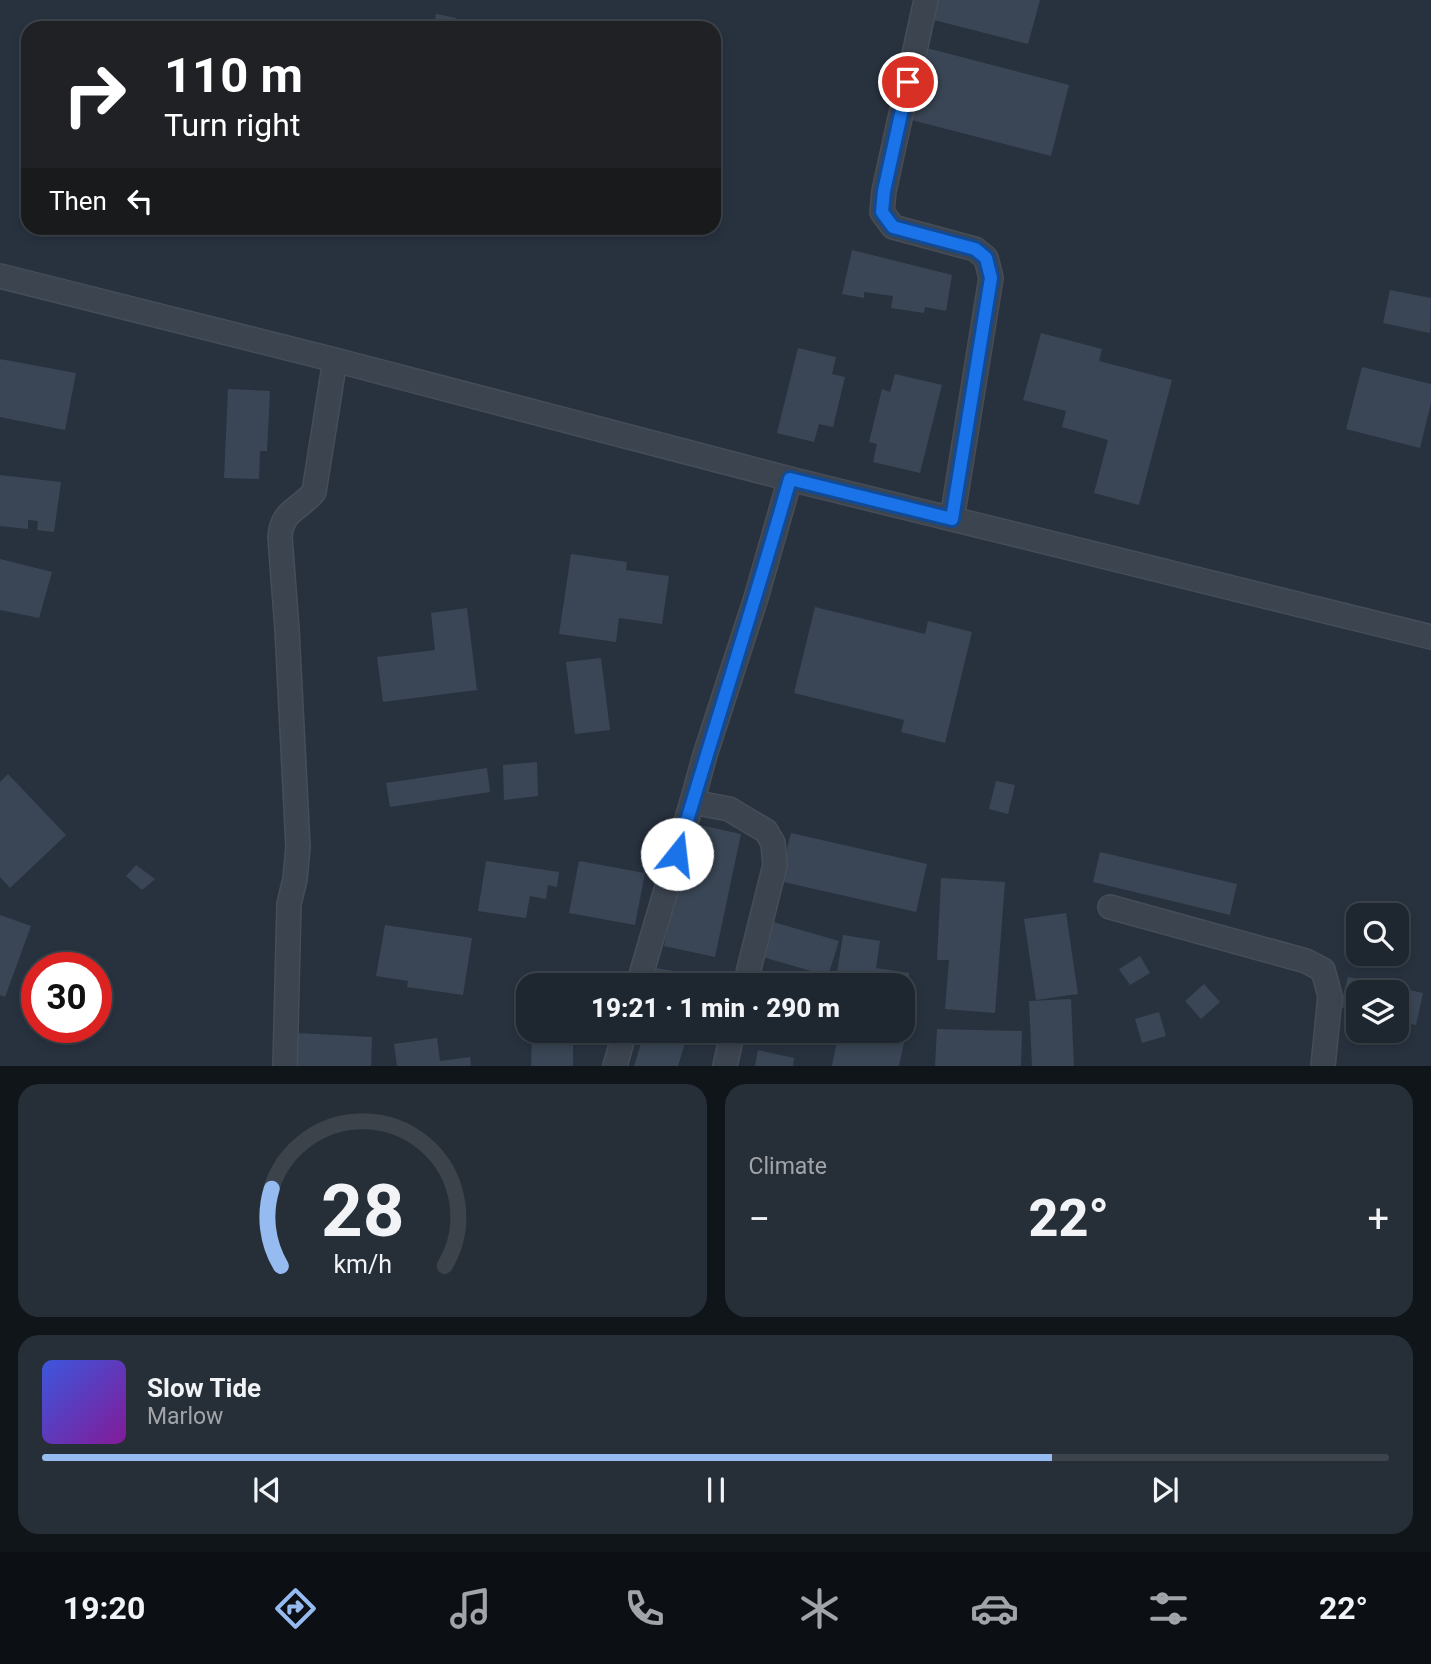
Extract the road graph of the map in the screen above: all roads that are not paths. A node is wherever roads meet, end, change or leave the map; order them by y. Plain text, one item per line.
1 (926, 0) edge
2 (0, 276) edge
3 (335, 360) junction
4 (790, 479) junction
5 (952, 519) junction
6 (1431, 637) edge
7 (692, 802) junction
8 (1110, 907) dead end
9 (642, 973) edge
10 (748, 973) edge
11 (622, 1043) edge
12 (730, 1043) edge
13 (285, 1066) edge
14 (615, 1066) edge
15 (724, 1066) edge
16 (1324, 1066) edge

1 - 5 street
2 - 3 street
3 - 4 street
3 - 13 street
4 - 5 street
4 - 7 street
5 - 6 street
7 - 9 street
7 - 10 street
8 - 16 street
11 - 14 street
12 - 15 street

